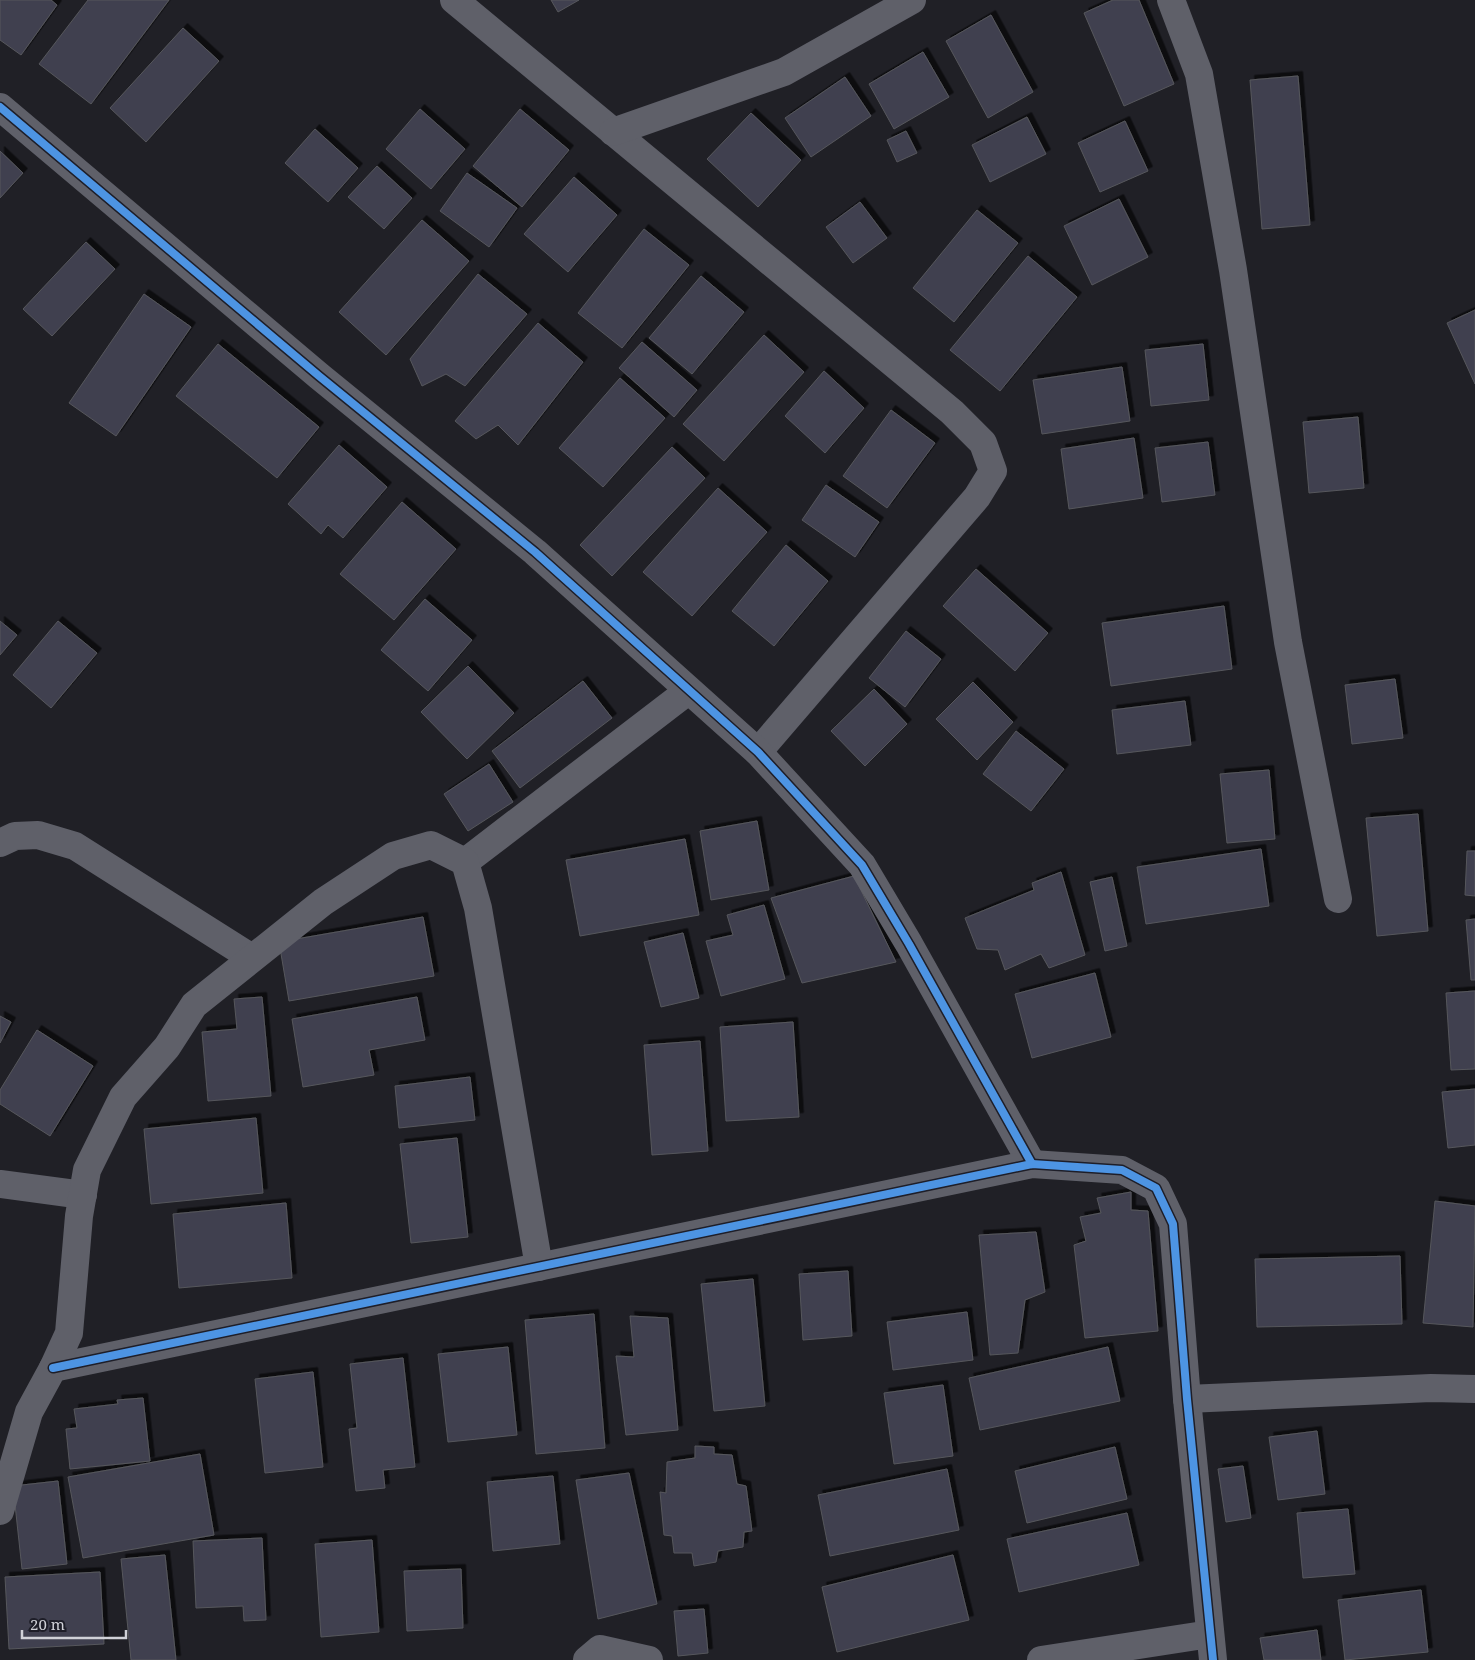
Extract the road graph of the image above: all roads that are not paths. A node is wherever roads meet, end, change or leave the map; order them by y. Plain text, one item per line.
1 (454, 0) edge
2 (912, 0) edge
3 (1171, 0) edge
4 (0, 107) edge
5 (614, 132) junction
6 (688, 692) junction
7 (758, 752) junction
8 (0, 843) edge
9 (465, 862) junction
10 (1338, 899) dead end
11 (252, 958) junction
12 (1032, 1164) junction
13 (0, 1184) edge
14 (83, 1195) junction
15 (538, 1267) junction
16 (53, 1368) junction
17 (1475, 1389) edge
18 (1187, 1399) junction
19 (0, 1511) edge
20 (1212, 1647) edge
21 (587, 1660) edge
22 (649, 1660) edge
23 (1041, 1660) edge

1 - 5 street
2 - 5 street
3 - 10 street
4 - 6 street
5 - 7 street
6 - 7 street
6 - 9 street
7 - 12 street
8 - 11 street
9 - 11 street
9 - 15 street
11 - 14 street
12 - 15 street
12 - 18 street
13 - 14 street
14 - 16 street
15 - 16 street
16 - 19 street
17 - 18 street
18 - 20 street
20 - 23 street
21 - 22 street

